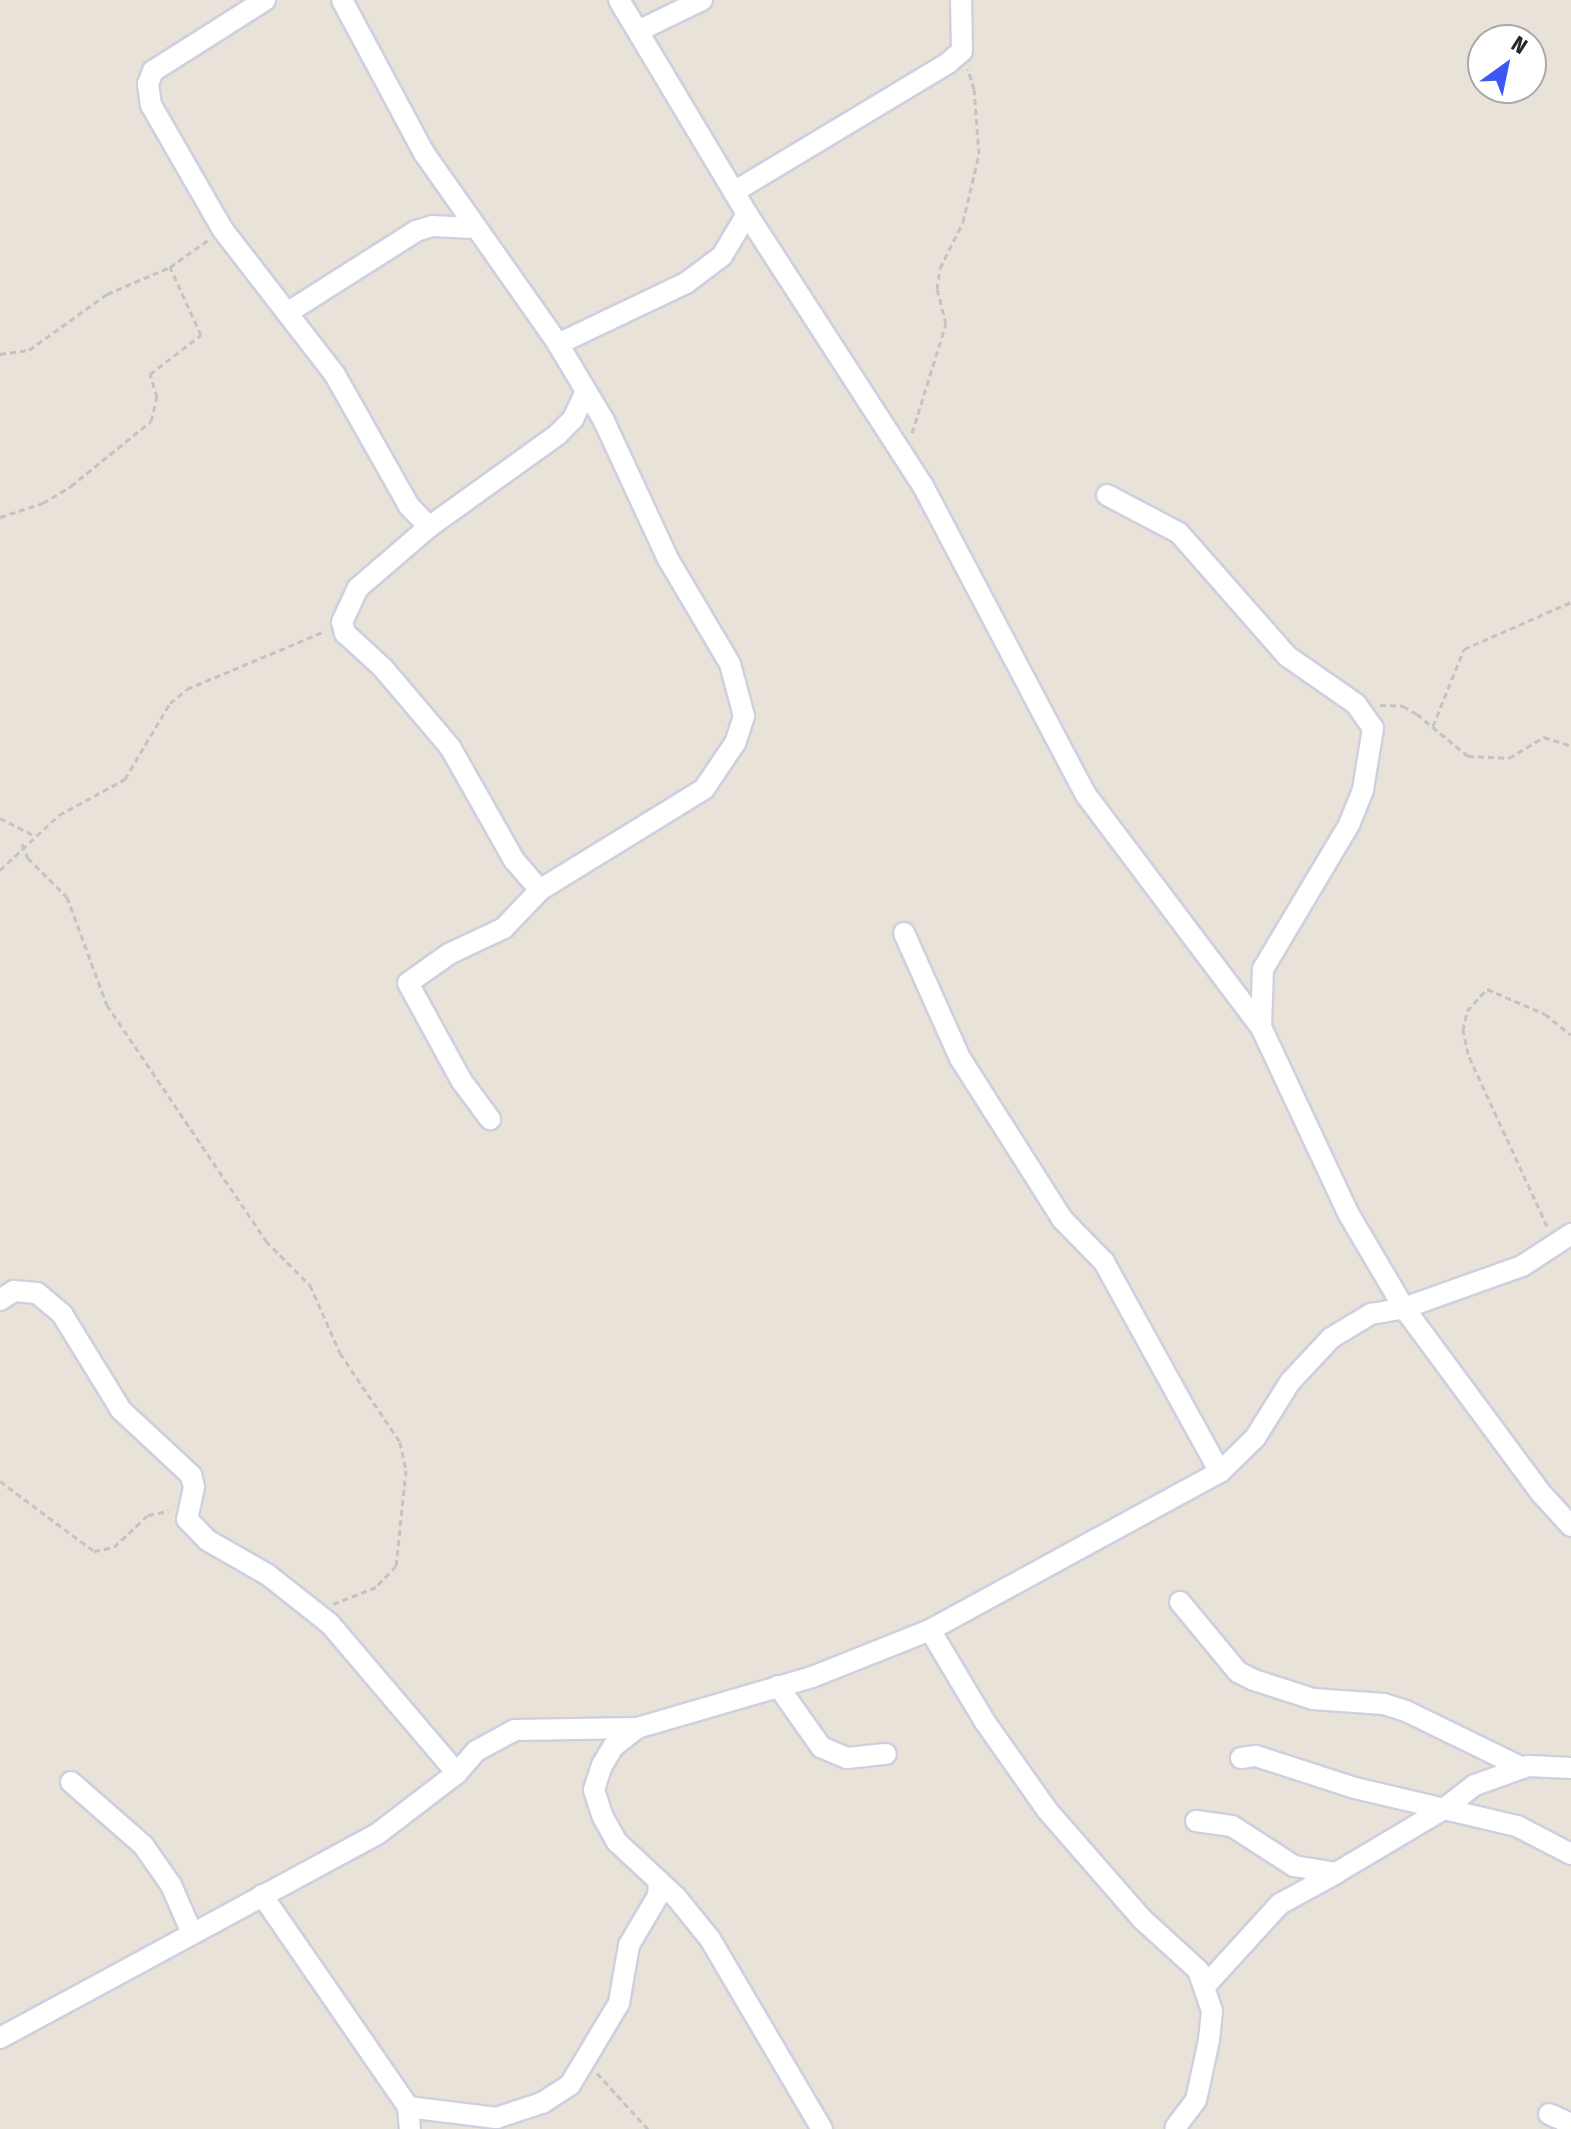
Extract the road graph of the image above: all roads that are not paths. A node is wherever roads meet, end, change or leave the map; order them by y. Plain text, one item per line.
1 (265, 0) edge
2 (342, 0) edge
3 (619, 0) edge
4 (702, 0) edge
5 (961, 0) edge
6 (638, 31) junction
7 (737, 190) junction
8 (747, 214) junction
9 (474, 228) junction
10 (287, 313) junction
11 (558, 344) junction
12 (584, 395) junction
13 (1107, 495) dead end
14 (429, 527) junction
15 (540, 890) junction
16 (904, 933) dead end
17 (1261, 1027) junction
18 (490, 1119) dead end
19 (1564, 1239) edge
20 (0, 1300) edge
21 (1404, 1308) junction
22 (1220, 1472) junction
23 (1571, 1526) edge
24 (1180, 1602) dead end
25 (930, 1630) junction
26 (778, 1686) junction
27 (637, 1728) junction
28 (886, 1754) dead end
29 (1241, 1758) dead end
30 (1523, 1768) junction
31 (1571, 1768) edge
32 (457, 1773) junction
33 (71, 1782) dead end
34 (1444, 1809) junction
35 (1196, 1821) dead end
36 (1571, 1854) edge
37 (1336, 1873) junction
38 (659, 1881) junction
39 (262, 1895) junction
40 (192, 1933) junction
41 (1205, 1986) junction
42 (0, 2038) edge
43 (408, 2107) junction
44 (1549, 2114) dead end
45 (1571, 2124) edge
46 (1176, 2127) edge
47 (410, 2129) edge
48 (822, 2129) edge

1 - 10 street
2 - 9 street
3 - 6 street
4 - 6 street
5 - 7 street
6 - 7 street
7 - 8 street
8 - 11 street
8 - 17 street
9 - 10 street
9 - 11 street
10 - 14 street
11 - 12 street
12 - 14 street
12 - 15 street
13 - 17 street
14 - 15 street
15 - 18 street
16 - 22 street
17 - 21 street
19 - 21 street
20 - 32 street
21 - 22 street
21 - 23 street
22 - 25 street
24 - 30 street
25 - 26 street
25 - 41 street
26 - 27 street
26 - 28 street
27 - 32 street
27 - 38 street
29 - 34 street
30 - 31 street
30 - 34 street
32 - 39 street
33 - 40 street
34 - 36 street
34 - 37 street
35 - 37 street
37 - 41 street
38 - 43 street
38 - 48 street
39 - 40 street
39 - 43 street
40 - 42 street
41 - 46 street
43 - 47 street
44 - 45 street

